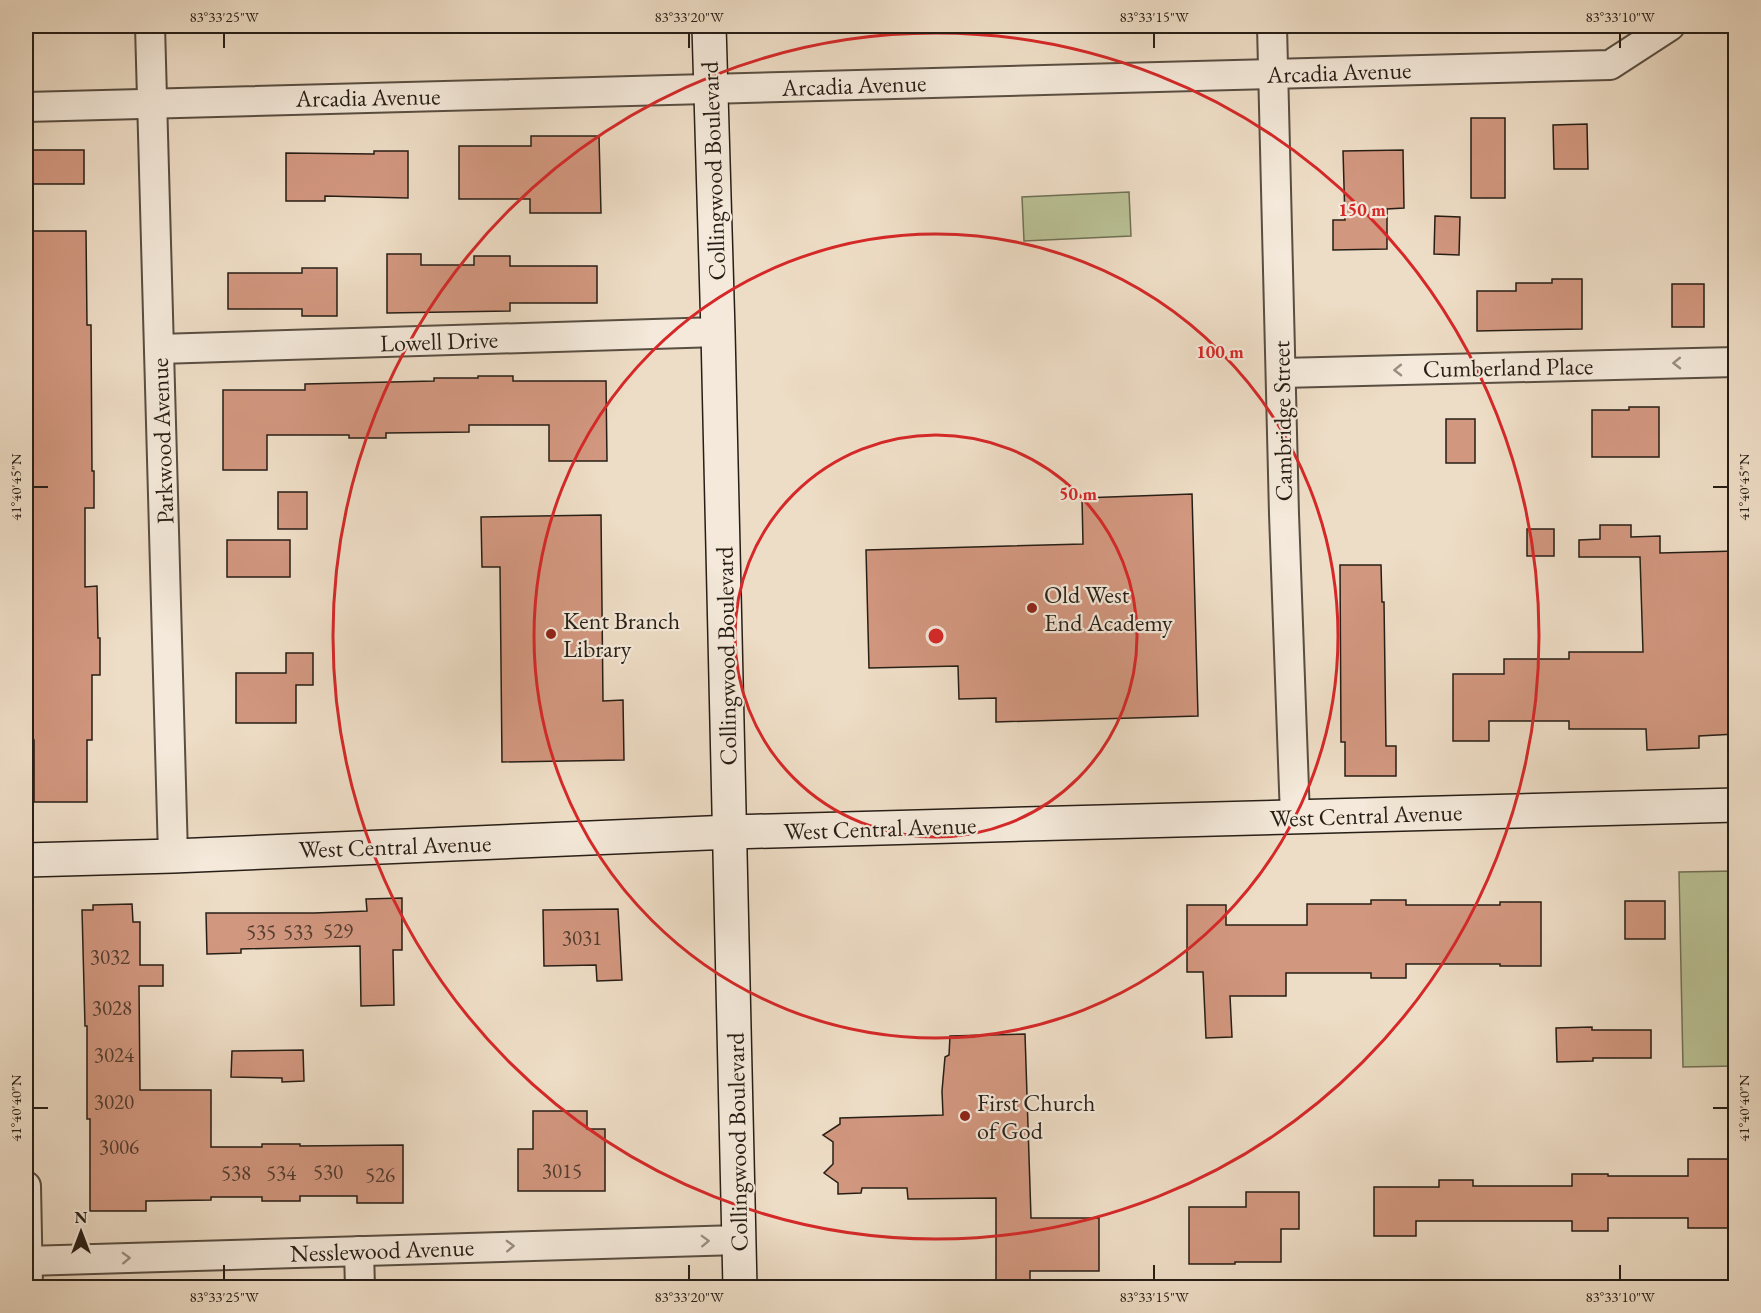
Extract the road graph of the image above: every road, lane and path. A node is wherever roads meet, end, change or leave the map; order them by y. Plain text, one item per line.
1 (150, 26) edge
2 (709, 26) edge
3 (1272, 26) edge
4 (1670, 26) edge
5 (1273, 74) junction
6 (710, 89) junction
7 (152, 103) junction
8 (26, 107) edge
9 (718, 332) junction
10 (159, 349) junction
11 (1736, 362) edge
12 (1281, 373) junction
13 (1736, 805) edge
14 (1294, 817) junction
15 (730, 832) junction
16 (173, 856) junction
17 (26, 860) edge
18 (26, 1186) edge
19 (739, 1240) junction
20 (359, 1251) junction
21 (27, 1270) edge
22 (360, 1287) edge
23 (740, 1287) edge

1 - 7 street, Parkwood Avenue
2 - 6 main road, Collingwood Boulevard
3 - 5 street, Cambridge Street
4 - 5 street, Arcadia Avenue
5 - 6 street, Arcadia Avenue
5 - 12 street, Cambridge Street
6 - 7 street, Arcadia Avenue
6 - 9 main road, Collingwood Boulevard
7 - 8 street, Arcadia Avenue
7 - 10 street, Parkwood Avenue
9 - 10 street, Lowell Drive
9 - 15 main road, Collingwood Boulevard
10 - 16 street, Parkwood Avenue
11 -> 12 street, Cumberland Place
12 - 14 street, Cambridge Street
13 - 14 main road, West Central Avenue
14 - 15 main road, West Central Avenue
15 - 16 main road, West Central Avenue
15 - 19 main road, Collingwood Boulevard
16 - 17 main road, West Central Avenue
18 - 21 street
20 -> 19 street, Nesslewood Avenue
19 - 23 main road, Collingwood Boulevard
21 -> 20 street, Nesslewood Avenue
20 - 22 street

